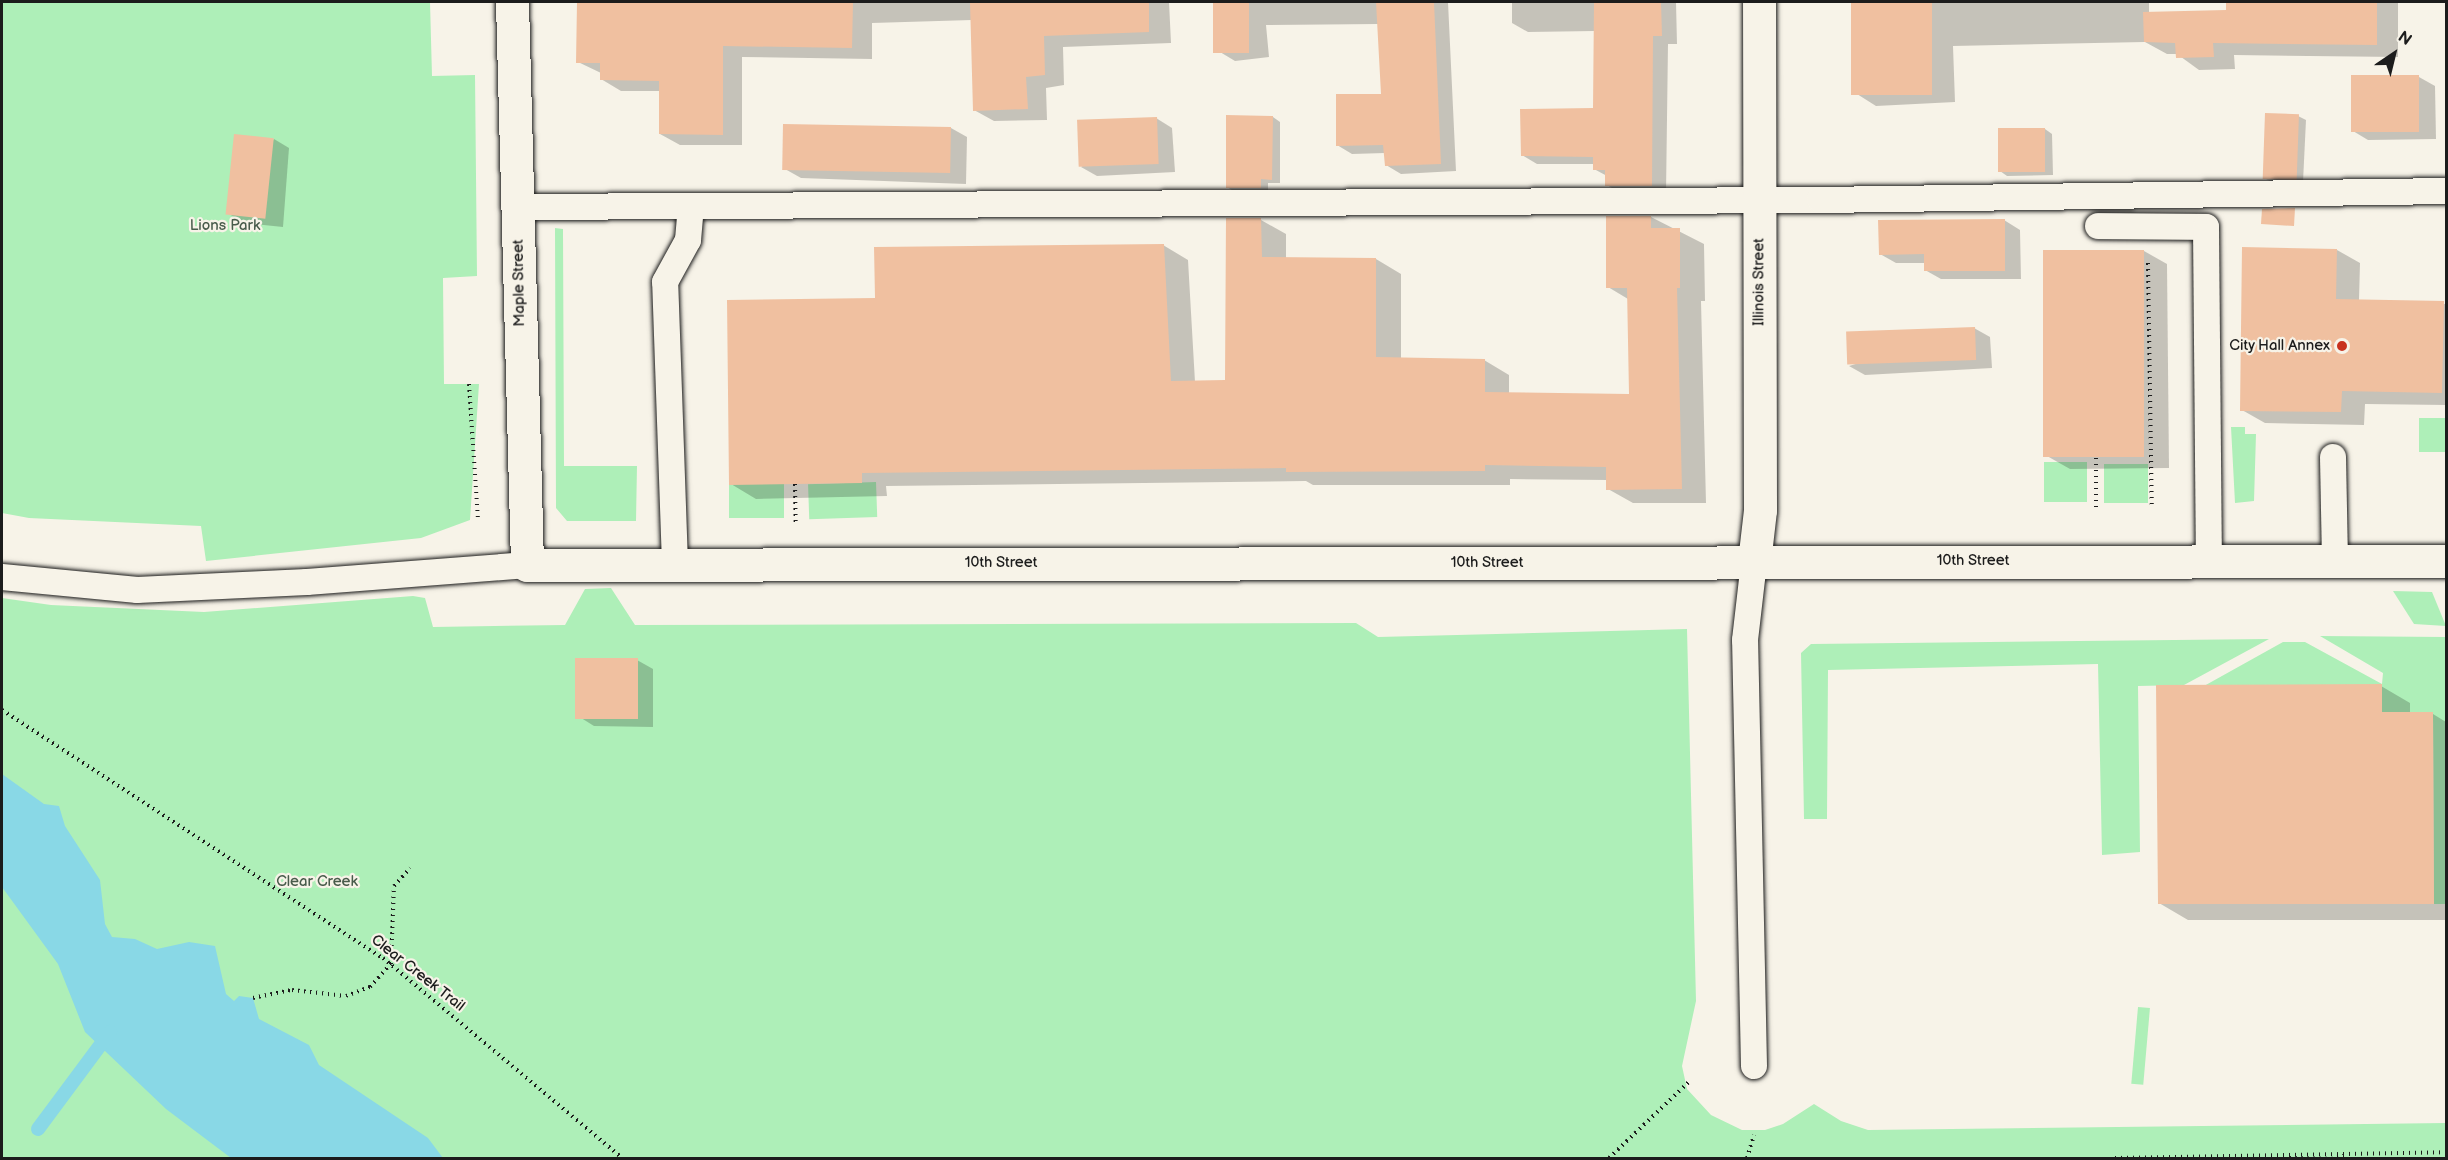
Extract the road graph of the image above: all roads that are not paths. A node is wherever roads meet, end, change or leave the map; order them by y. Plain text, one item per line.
1 (512, 2) edge
2 (1760, 2) edge
3 (2446, 191) edge
4 (1759, 200) junction
5 (517, 207) junction
6 (691, 207) junction
7 (2098, 226) dead end
8 (2332, 457) dead end
9 (2209, 561) junction
10 (2335, 561) junction
11 (2446, 561) edge
12 (1754, 562) junction
13 (675, 564) junction
14 (526, 565) junction
15 (2, 577) edge
16 (1754, 1066) dead end

1 - 5 street, Maple Street
2 - 4 street, Illinois Street
3 - 4 lane
4 - 6 lane
4 - 12 street, Illinois Street
5 - 6 lane
5 - 14 street, Maple Street
6 - 13 lane
7 - 9 lane
8 - 10 lane
9 - 10 street, 10th Street
9 - 12 street, 10th Street
10 - 11 street, 10th Street
12 - 13 street, 10th Street
12 - 16 lane
13 - 14 street, 10th Street
14 - 15 lane

